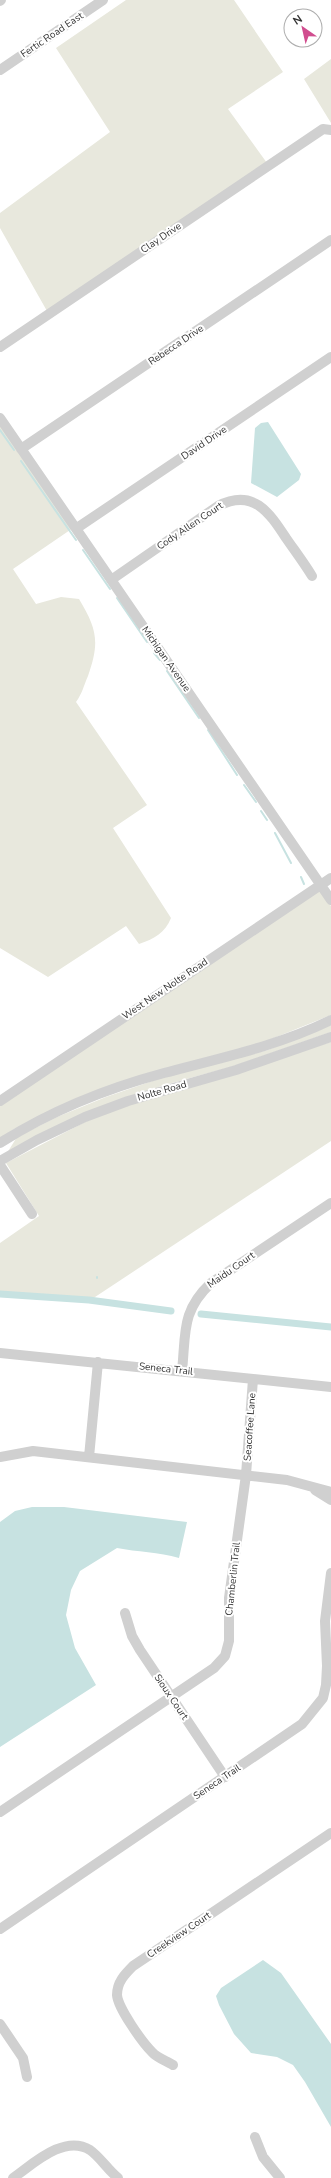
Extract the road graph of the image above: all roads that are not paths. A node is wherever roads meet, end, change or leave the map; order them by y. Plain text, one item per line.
1 (103, 0) edge
2 (0, 70) edge
3 (327, 130) edge
4 (331, 240) edge
5 (0, 347) edge
6 (331, 357) edge
7 (0, 418) edge
8 (21, 449) junction
9 (77, 528) junction
10 (312, 576) dead end
11 (111, 580) junction
12 (331, 878) edge
13 (321, 885) junction
14 (331, 900) edge
15 (331, 1020) edge
16 (331, 1037) edge
17 (0, 1101) edge
18 (15, 1134) junction
19 (0, 1143) edge
20 (0, 1158) edge
21 (0, 1161) edge
22 (0, 1165) edge
23 (331, 1203) edge
24 (32, 1214) dead end
25 (0, 1353) edge
26 (98, 1362) junction
27 (182, 1371) junction
28 (254, 1379) junction
29 (331, 1387) edge
30 (0, 1457) edge
31 (89, 1457) junction
32 (246, 1475) junction
33 (312, 1488) junction
34 (331, 1492) edge
35 (331, 1500) edge
36 (331, 1573) edge
37 (125, 1613) dead end
38 (171, 1697) junction
39 (225, 1777) junction
40 (0, 1812) edge
41 (331, 1832) edge
42 (0, 1928) edge
43 (0, 2024) edge
44 (173, 2065) dead end
45 (27, 2076) dead end
46 (255, 2136) dead end
47 (13, 2178) edge
48 (118, 2178) edge
49 (280, 2178) edge

1 - 2 street, Fertic Road East
3 - 5 street, Clay Drive
4 - 8 street, Rebecca Drive
6 - 9 street, David Drive
7 - 8 street, Michigan Avenue
8 - 9 street, Michigan Avenue
9 - 11 street, Michigan Avenue
10 - 11 street, Cody Allen Court
11 - 13 street, Michigan Avenue
12 - 13 street, West New Nolte Road
13 - 14 street, Michigan Avenue
13 - 17 street, West New Nolte Road
15 - 18 street, Nolte Road
16 - 21 street, Nolte Road
18 - 19 street, Nolte Road
18 - 20 street
22 - 24 street
23 - 27 street, Maidu Court
25 - 26 street, Seneca Trail
26 - 27 street, Seneca Trail
26 - 31 street
27 - 28 street, Seneca Trail
28 - 29 street, Seneca Trail
28 - 32 street, Seacoffee Lane
30 - 31 street
31 - 32 street
32 - 33 street
32 - 38 street, Chamberlin Trail
33 - 34 street
33 - 35 street
36 - 39 street, Seneca Trail
37 - 38 street, Sioux Court
38 - 39 street, Sioux Court
38 - 40 street, Chamberlin Trail
39 - 42 street, Seneca Trail
41 - 44 street, Creekview Court
43 - 45 street
46 - 49 street
47 - 48 street

